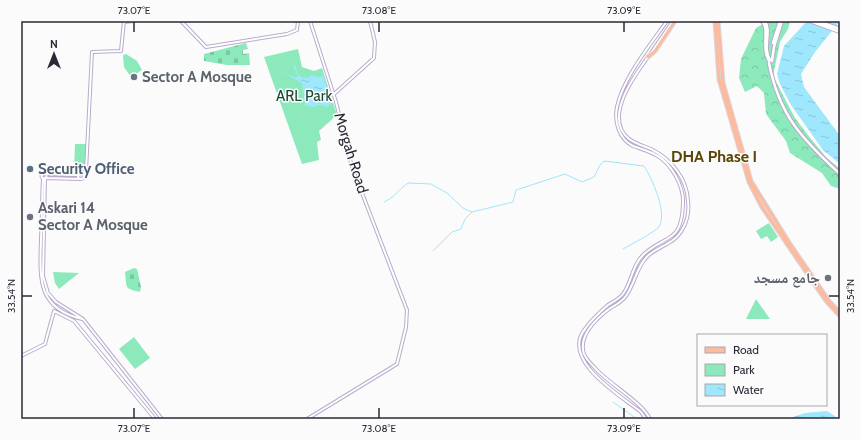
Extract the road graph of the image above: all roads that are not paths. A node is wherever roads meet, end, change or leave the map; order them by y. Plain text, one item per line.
1 (124, 21) edge
2 (134, 21) edge
3 (182, 21) edge
4 (298, 21) edge
5 (310, 21) edge
6 (370, 21) edge
7 (668, 21) edge
8 (674, 21) edge
9 (715, 21) edge
10 (718, 21) edge
11 (763, 21) edge
12 (781, 21) edge
13 (810, 21) edge
14 (817, 21) edge
15 (839, 31) edge
16 (648, 57) joint
17 (771, 61) junction
18 (333, 95) junction
19 (730, 112) junction
20 (664, 156) junction
21 (662, 159) junction
22 (83, 174) junction
23 (840, 174) edge
24 (79, 175) junction
25 (44, 178) junction
26 (80, 179) junction
27 (688, 202) junction
28 (683, 204) junction
29 (660, 244) junction
30 (662, 247) junction
31 (816, 284) junction
32 (840, 312) edge
33 (74, 315) junction
34 (77, 316) junction
35 (840, 316) edge
36 (73, 320) junction
37 (21, 356) edge
38 (155, 419) edge
39 (162, 419) edge
40 (307, 419) edge
41 (646, 419) edge
42 (650, 419) edge

1 - 2 street
1 - 22 street
3 - 4 street
5 - 18 street, Morgah Road
6 - 18 street
7 - 21 street
8 - 16 main road
9 - 19 main road
10 - 19 main road
11 - 17 main road
12 - 17 main road
13 - 15 main road
14 - 15 main road
16 - 20 street
17 - 23 main road
18 - 40 street, Morgah Road
19 - 31 main road
20 - 21 street
20 - 27 street
21 - 28 street
22 - 24 street
22 - 26 street
24 - 25 street
24 - 26 street
25 - 26 street
25 - 33 street
27 - 28 street
27 - 30 street
28 - 29 street
29 - 30 street
29 - 41 street
30 - 42 street
31 - 32 main road
31 - 35 main road
33 - 34 street
33 - 36 street
34 - 36 street
34 - 39 street
36 - 37 street
36 - 38 street

